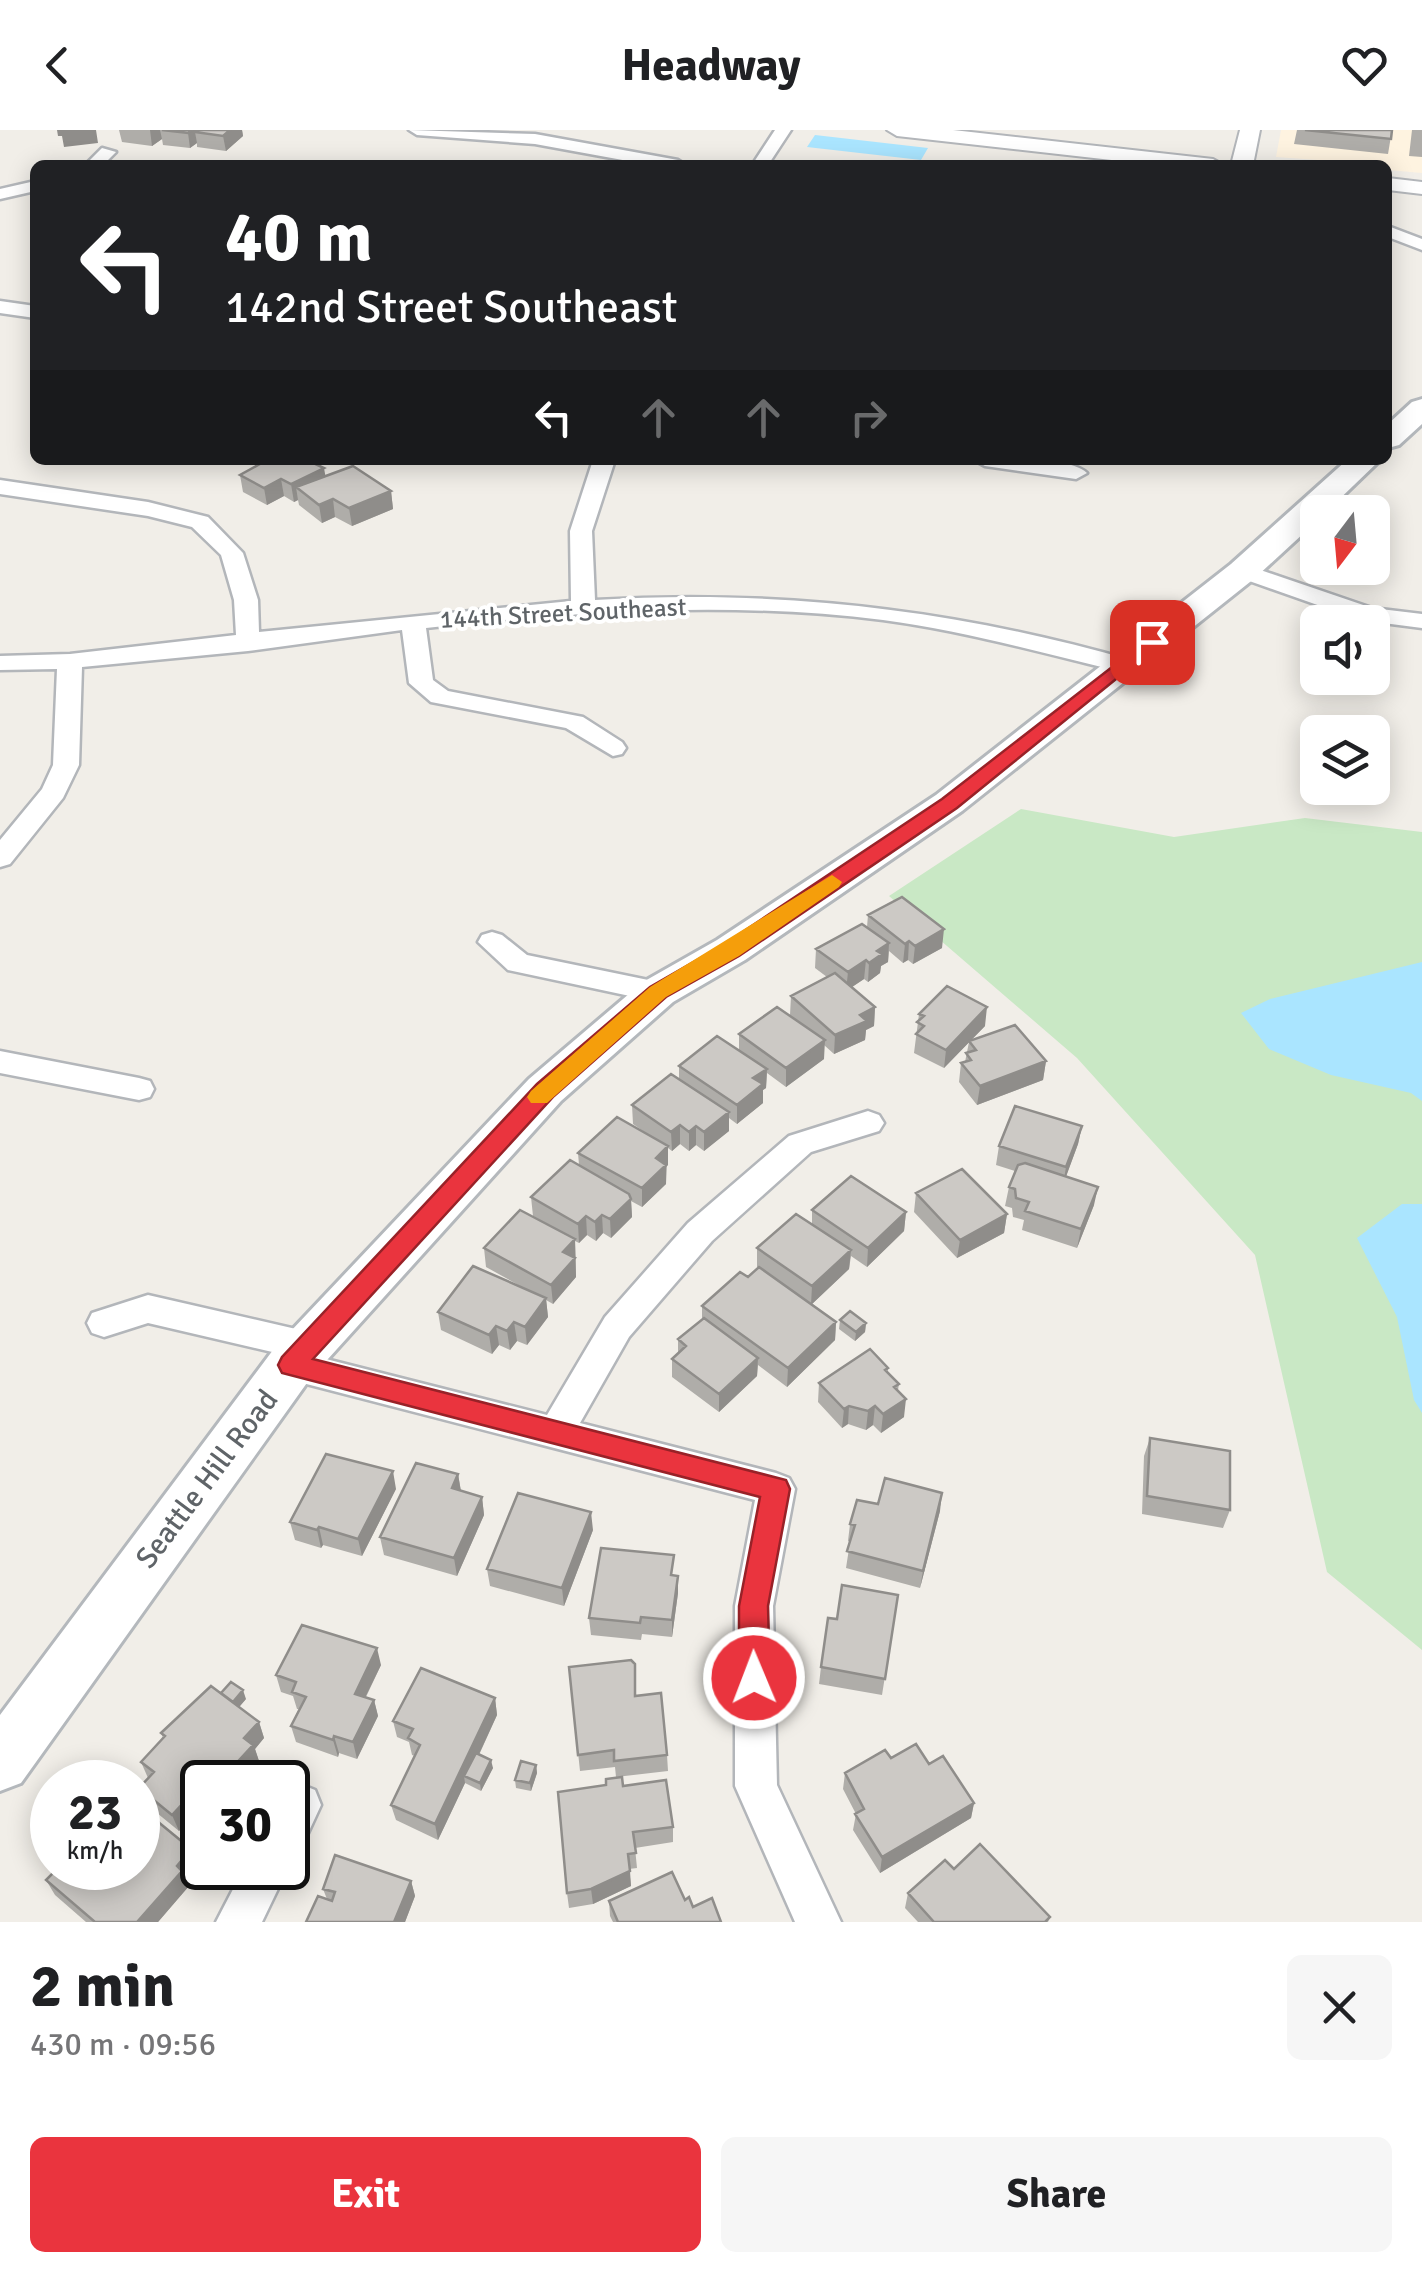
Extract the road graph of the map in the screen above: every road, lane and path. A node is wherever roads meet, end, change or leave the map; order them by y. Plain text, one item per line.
1 (418, 130) edge
2 (783, 130) edge
3 (897, 130) edge
4 (1250, 130) edge
5 (108, 152) dead end
6 (99, 160) edge
7 (652, 160) edge
8 (763, 160) edge
9 (1168, 160) edge
10 (1243, 160) edge
11 (1392, 184) edge
12 (30, 187) edge
13 (1422, 188) edge
14 (0, 194) edge
15 (1392, 233) edge
16 (1421, 245) edge
17 (0, 307) edge
18 (30, 311) edge
19 (1422, 408) edge
20 (1392, 435) edge
21 (602, 465) edge
22 (1020, 465) edge
23 (1360, 465) edge
24 (1076, 473) dead end
25 (0, 487) edge
26 (1244, 571) junction
27 (583, 606) junction
28 (1422, 621) edge
29 (413, 622) junction
30 (248, 644) junction
31 (70, 661) junction
32 (0, 663) edge
33 (1122, 665) junction
34 (613, 748) dead end
35 (0, 858) edge
36 (492, 942) dead end
37 (658, 992) junction
38 (0, 1062) edge
39 (139, 1089) dead end
40 (868, 1123) dead end
41 (104, 1323) dead end
42 (300, 1356) junction
43 (556, 1433) junction
44 (0, 1763) edge
45 (255, 1890) edge
46 (238, 1922) edge
47 (820, 1922) edge

1 - 7 street
2 - 8 street
3 - 9 street
4 - 10 street
5 - 6 street
11 - 13 street
12 - 14 street
15 - 16 street
17 - 18 street
19 - 20 main road
21 - 27 street
22 - 24 street
23 - 26 main road, Seattle Hill Road
25 - 30 street
26 - 28 street
26 - 33 main road, Seattle Hill Road
27 - 29 street, 144th Street Southeast
27 - 33 street, 144th Street Southeast
29 - 30 street, 144th Street Southeast
29 - 34 street
30 - 31 street, 144th Street Southeast
31 - 32 street, 144th Street Southeast
31 - 35 street
33 - 37 main road, Seattle Hill Road
36 - 37 street
37 - 42 main road, Seattle Hill Road
38 - 39 street
40 - 43 street
41 - 42 street
42 - 43 street
42 - 44 main road, Seattle Hill Road
43 - 47 street
45 - 46 street

